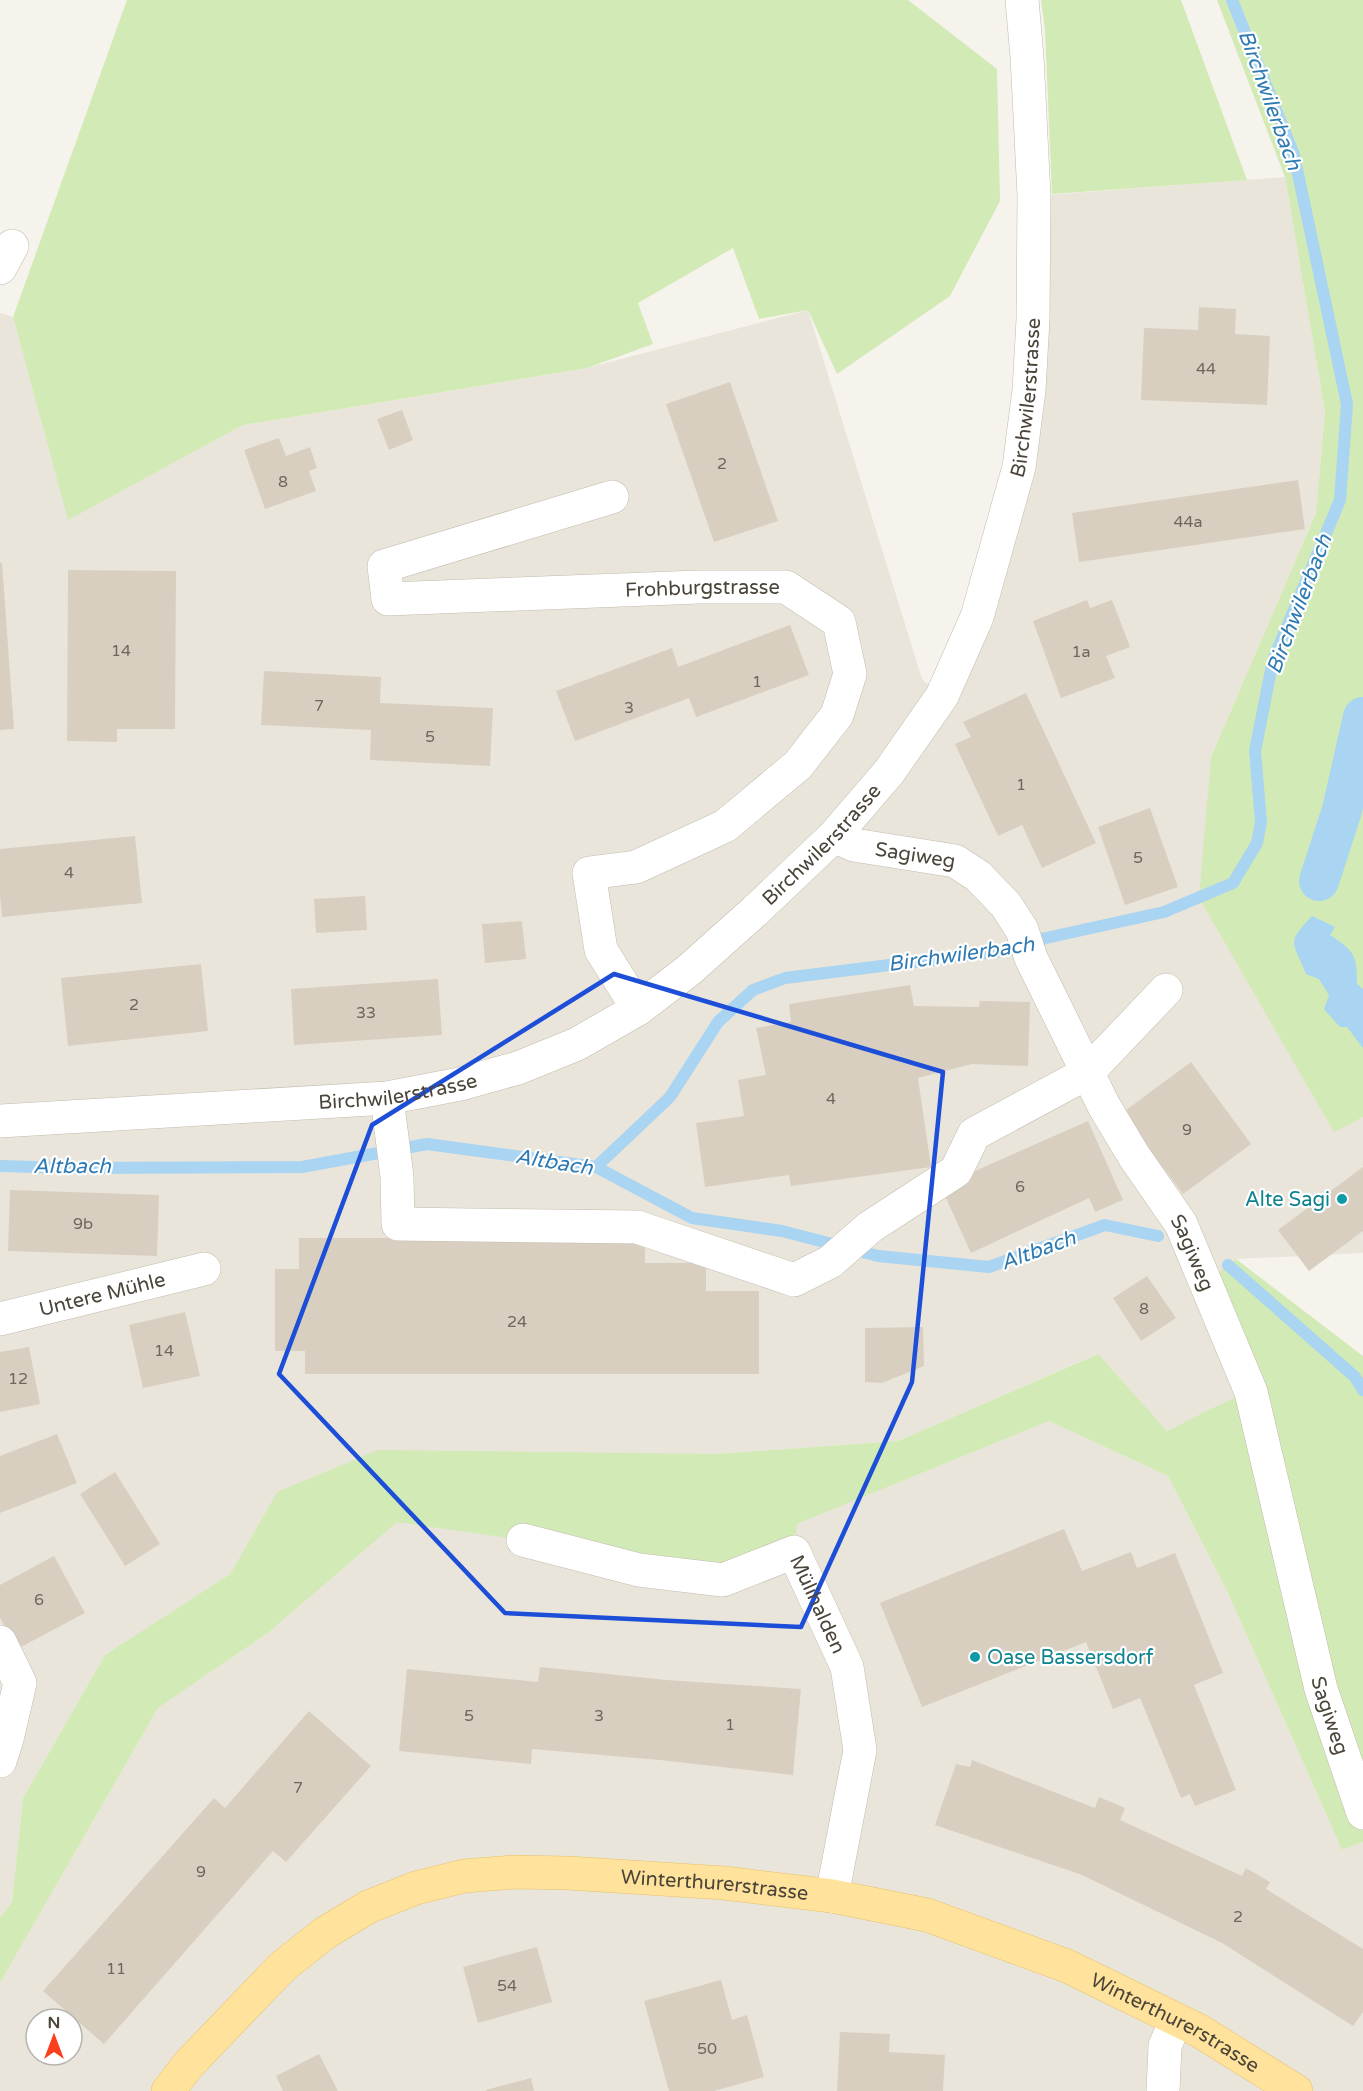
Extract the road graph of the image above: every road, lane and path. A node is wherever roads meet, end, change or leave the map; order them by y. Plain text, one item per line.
1 (1022, 0) edge
2 (612, 497) dead end
3 (834, 836) junction
4 (1166, 990) dead end
5 (638, 1009) junction
6 (1087, 1073) junction
7 (389, 1111) junction
8 (0, 1121) edge
9 (204, 1269) dead end
10 (0, 1319) edge
11 (523, 1540) dead end
12 (0, 1642) edge
13 (0, 1761) edge
14 (1363, 1813) edge
15 (832, 1896) junction
16 (1176, 2020) junction
17 (168, 2091) edge
18 (1163, 2091) edge
19 (1296, 2091) edge

1 - 3 street, Birchwilerstrasse
2 - 5 street, Frohburgstrasse
3 - 5 street, Birchwilerstrasse
3 - 6 street, Sagiweg
4 - 6 street
5 - 7 street, Birchwilerstrasse
6 - 7 street
6 - 14 street, Sagiweg
7 - 8 street, Birchwilerstrasse
9 - 10 street, Untere Mühle
11 - 15 street, Mülihalden
12 - 13 street
15 - 16 main road, Winterthurerstrasse
15 - 17 main road, Winterthurerstrasse
16 - 18 street
16 - 19 main road, Winterthurerstrasse

